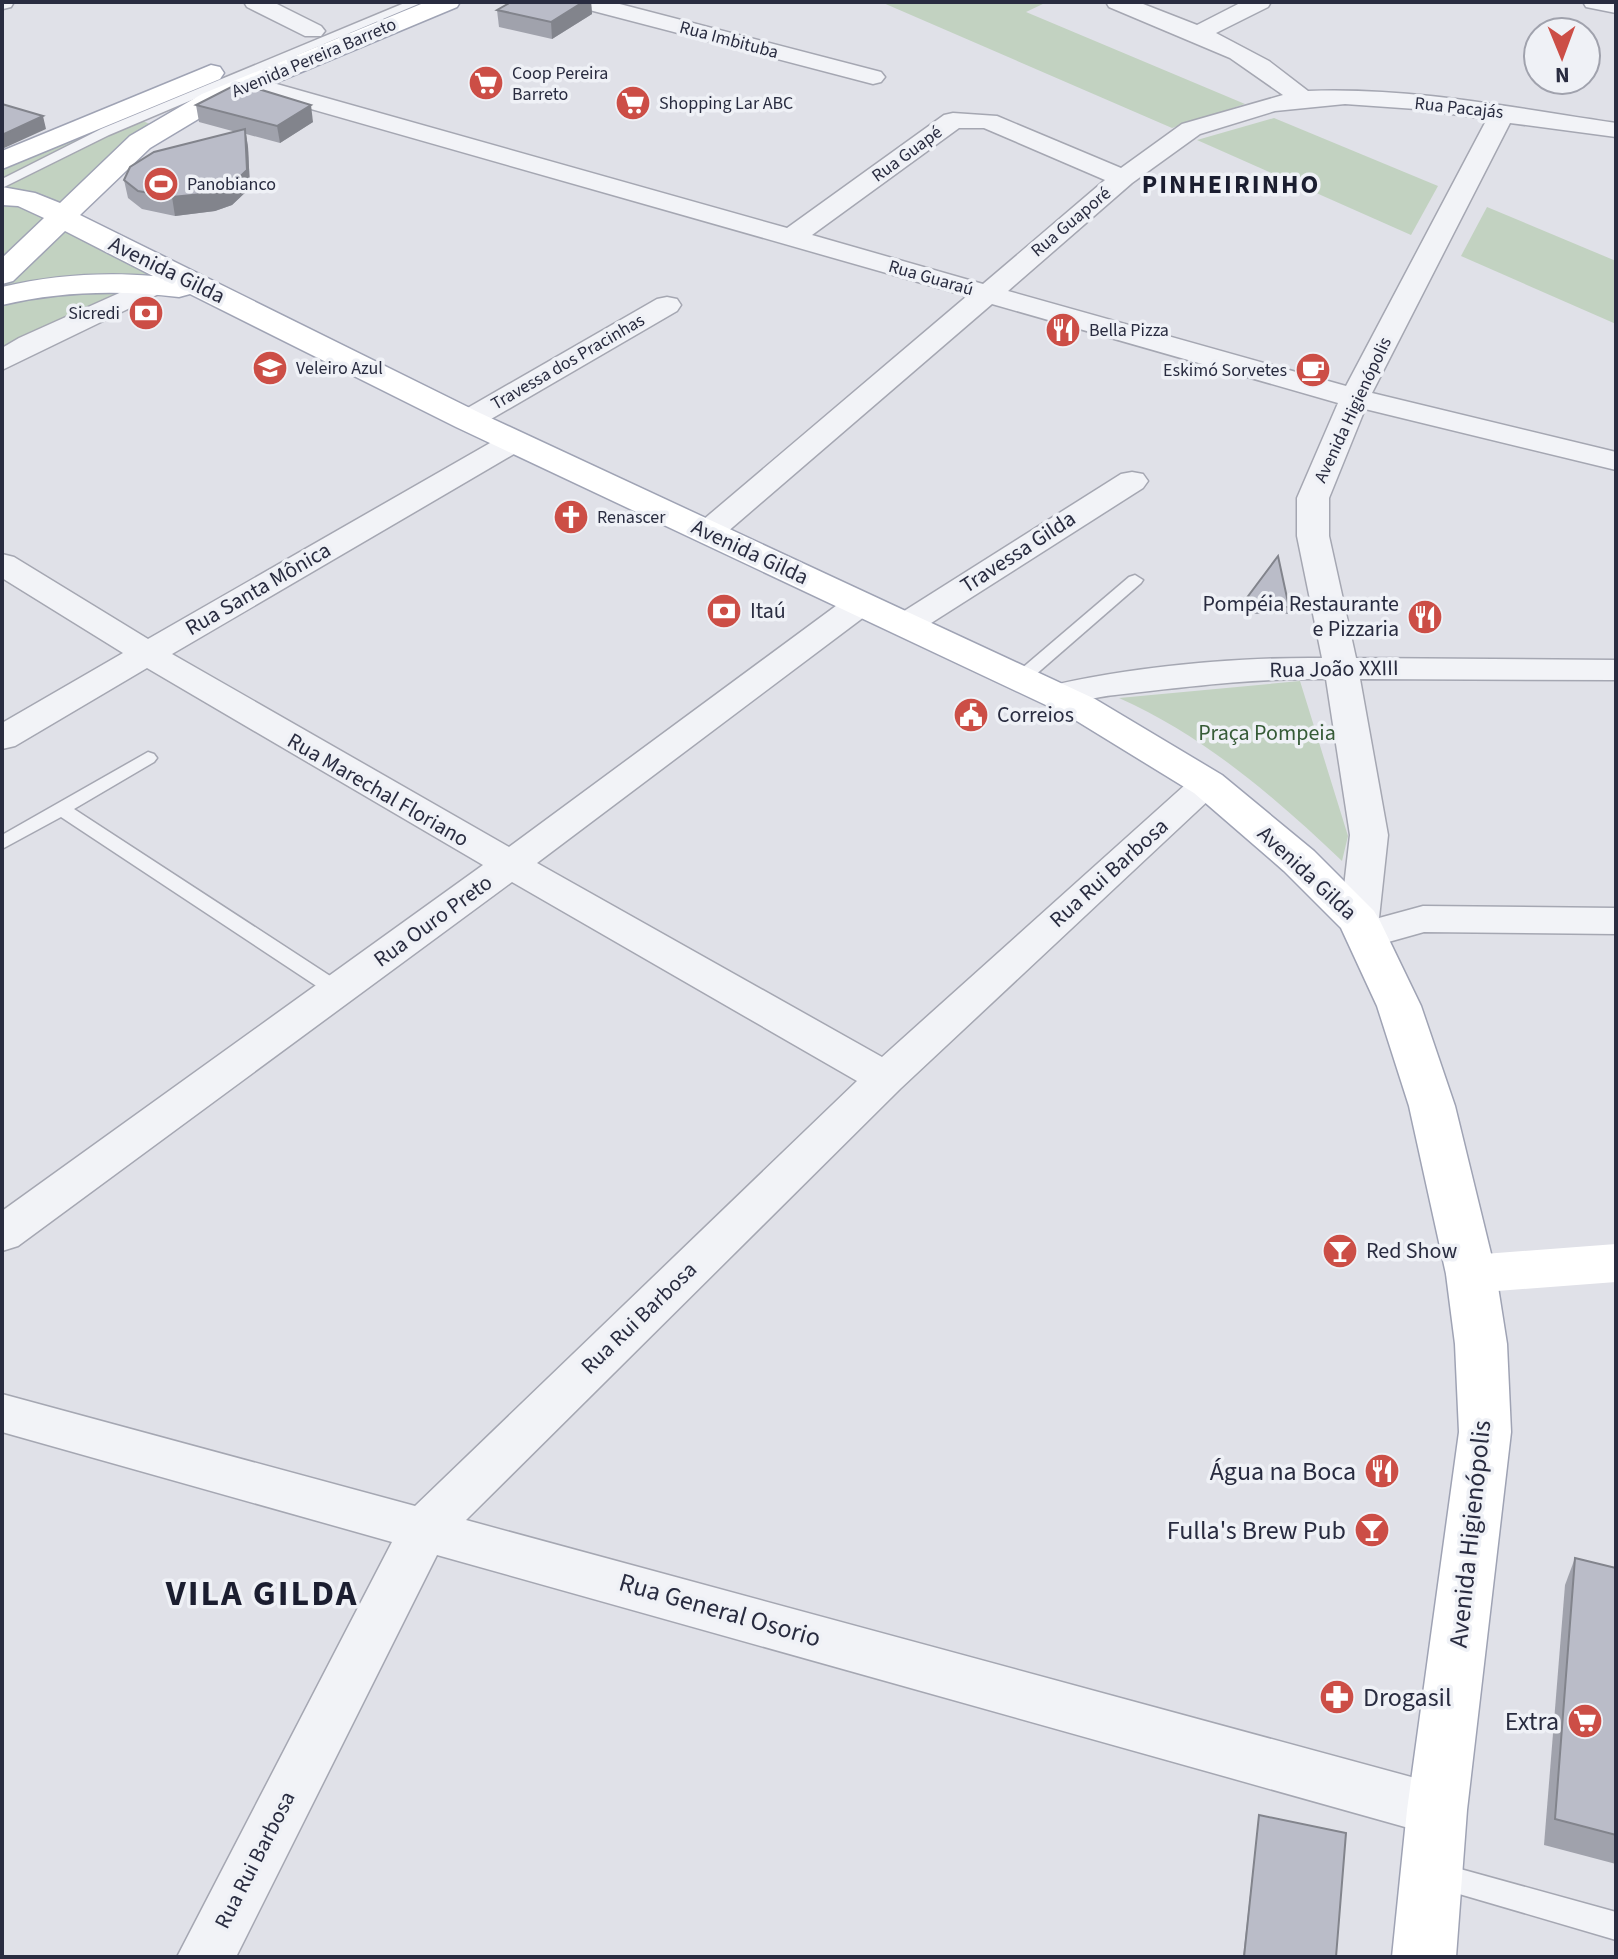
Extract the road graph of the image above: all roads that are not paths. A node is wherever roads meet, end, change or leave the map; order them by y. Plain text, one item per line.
1 (255, 2) edge
2 (383, 2) edge
3 (417, 2) edge
4 (448, 2) edge
5 (586, 2) edge
6 (1117, 2) edge
7 (1260, 2) edge
8 (1595, 2) edge
9 (1616, 6) edge
10 (313, 31) junction
11 (1197, 34) junction
12 (873, 77) dead end
13 (250, 84) junction
14 (1302, 99) junction
15 (1503, 112) junction
16 (188, 113) junction
17 (1616, 130) edge
18 (105, 132) junction
19 (2, 161) edge
20 (1123, 178) junction
21 (2, 184) edge
22 (2, 196) edge
23 (63, 218) junction
24 (791, 238) junction
25 (2, 275) edge
26 (155, 285) junction
27 (213, 292) junction
28 (985, 293) junction
29 (2, 296) edge
30 (667, 305) dead end
31 (2, 361) edge
32 (1355, 398) junction
33 (468, 420) junction
34 (515, 441) junction
35 (1616, 461) edge
36 (1132, 481) dead end
37 (708, 532) junction
38 (2, 564) edge
39 (1135, 580) dead end
40 (860, 604) junction
41 (905, 625) junction
42 (147, 653) junction
43 (1341, 667) junction
44 (1616, 670) edge
45 (1037, 687) junction
46 (2, 738) edge
47 (148, 758) dead end
48 (1208, 784) junction
49 (60, 808) junction
50 (2, 843) edge
51 (508, 866) junction
52 (1616, 921) edge
53 (1363, 928) junction
54 (337, 990) junction
55 (885, 1078) junction
56 (2, 1234) edge
57 (1616, 1263) edge
58 (1471, 1274) junction
59 (2, 1413) edge
60 (425, 1528) junction
61 (1437, 1810) junction
62 (1431, 1874) junction
63 (1616, 1926) edge
64 (206, 1957) edge
65 (1424, 1957) edge

1 - 10 street
2 - 10 main road, Avenida Pereira Barreto
3 - 18 lane
4 - 13 main road, Avenida Pereira Barreto
5 - 12 street, Rua Imbituba
6 - 11 street
7 - 11 street
8 - 9 street
10 - 19 main road, Avenida Pereira Barreto
11 - 14 street
13 - 16 main road, Avenida Pereira Barreto
13 - 24 street, Rua Guaraú
14 - 15 street, Rua Pacajás
14 - 20 street, Rua Guaporé
15 - 17 street, Rua Pacajás
15 - 32 street, Avenida Higienópolis
16 - 18 lane
16 - 23 main road, Avenida Pereira Barreto
18 - 21 lane
20 - 24 street, Rua Guapé
20 - 28 street, Rua Guaporé
22 - 23 main road, Avenida Gilda
23 - 25 main road, Avenida Pereira Barreto
23 - 27 main road, Avenida Gilda
24 - 28 street, Rua Guaraú
26 - 27 main road
26 - 29 main road
26 - 31 street
27 - 33 main road, Avenida Gilda
28 - 32 street, Rua Guaraú
28 - 37 street, Rua Guaporé
30 - 33 street, Travessa dos Pracinhas
32 - 35 street, Rua Guaraú
32 - 43 street, Avenida Higienópolis
33 - 34 main road, Avenida Gilda
34 - 37 main road, Avenida Gilda
34 - 42 street, Rua Santa Mônica
36 - 41 street, Travessa Gilda
37 - 40 main road, Avenida Gilda
38 - 42 street, Rua Marechal Floriano
39 - 45 lane
40 - 41 main road, Avenida Gilda
40 - 51 street, Rua Ouro Preto
41 - 45 main road, Avenida Gilda
42 - 46 street, Rua Santa Mônica
42 - 51 street, Rua Marechal Floriano
43 - 44 street, Rua João XXIII
43 - 45 street, Rua João XXIII
43 - 53 street, Avenida Higienópolis
45 - 48 main road, Avenida Gilda
47 - 49 lane
48 - 53 main road, Avenida Gilda
48 - 55 street, Rua Rui Barbosa
49 - 50 lane
49 - 54 lane
51 - 54 street, Rua Ouro Preto
51 - 55 street, Rua Marechal Floriano
52 - 53 street
53 - 58 main road, Avenida Higienópolis
54 - 56 street, Rua Ouro Preto
55 - 60 street, Rua Rui Barbosa
57 - 58 main road
58 - 61 main road, Avenida Higienópolis
59 - 60 street, Rua General Osorio
60 - 61 street, Rua General Osorio
60 - 64 street, Rua Rui Barbosa
61 - 62 main road, Avenida Higienópolis
62 - 63 lane
62 - 65 main road, Avenida Higienópolis

